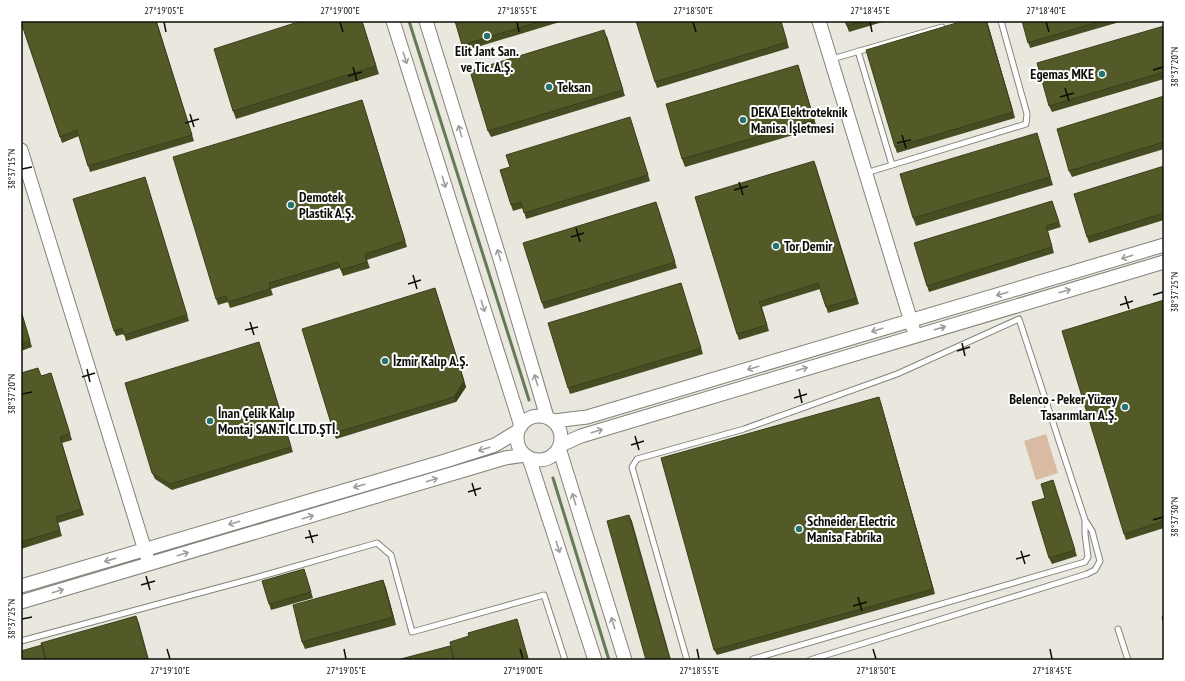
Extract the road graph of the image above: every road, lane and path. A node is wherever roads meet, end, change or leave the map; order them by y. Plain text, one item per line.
1 (393, 21) edge
2 (426, 21) edge
3 (819, 21) edge
4 (1001, 21) edge
5 (942, 27) edge
6 (858, 51) junction
7 (831, 59) junction
8 (21, 150) edge
9 (892, 165) junction
10 (866, 173) junction
11 (1164, 245) edge
12 (1164, 262) edge
13 (1015, 306) junction
14 (1019, 319) junction
15 (911, 320) junction
16 (916, 335) junction
17 (551, 419) junction
18 (519, 429) junction
19 (560, 447) junction
20 (526, 456) junction
21 (1085, 520) junction
22 (145, 550) junction
23 (149, 564) junction
24 (21, 586) edge
25 (21, 602) edge
26 (1118, 629) dead end
27 (21, 642) edge
28 (753, 659) dead end
29 (565, 660) edge
30 (595, 660) edge
31 (625, 660) edge
32 (687, 660) edge
33 (810, 660) edge
34 (1128, 660) edge

1 -> 18 street
17 -> 2 street
3 - 7 street
4 - 9 lane
5 - 6 lane
6 - 7 lane
6 - 9 lane
7 - 10 street
8 - 22 street
9 - 10 lane
10 - 15 street
11 -> 15 street
13 -> 12 street
13 - 14 lane
16 -> 13 street
14 - 21 lane
14 - 32 lane
15 - 16 street
15 -> 17 street
19 -> 16 street
17 - 18 street
17 - 19 street
18 - 20 street
18 -> 22 street
19 - 20 street
31 -> 19 street
23 -> 20 street
20 -> 30 street
21 - 28 lane
21 - 33 lane
22 - 23 street
22 -> 24 street
25 -> 23 street
26 - 34 lane
27 - 29 lane

